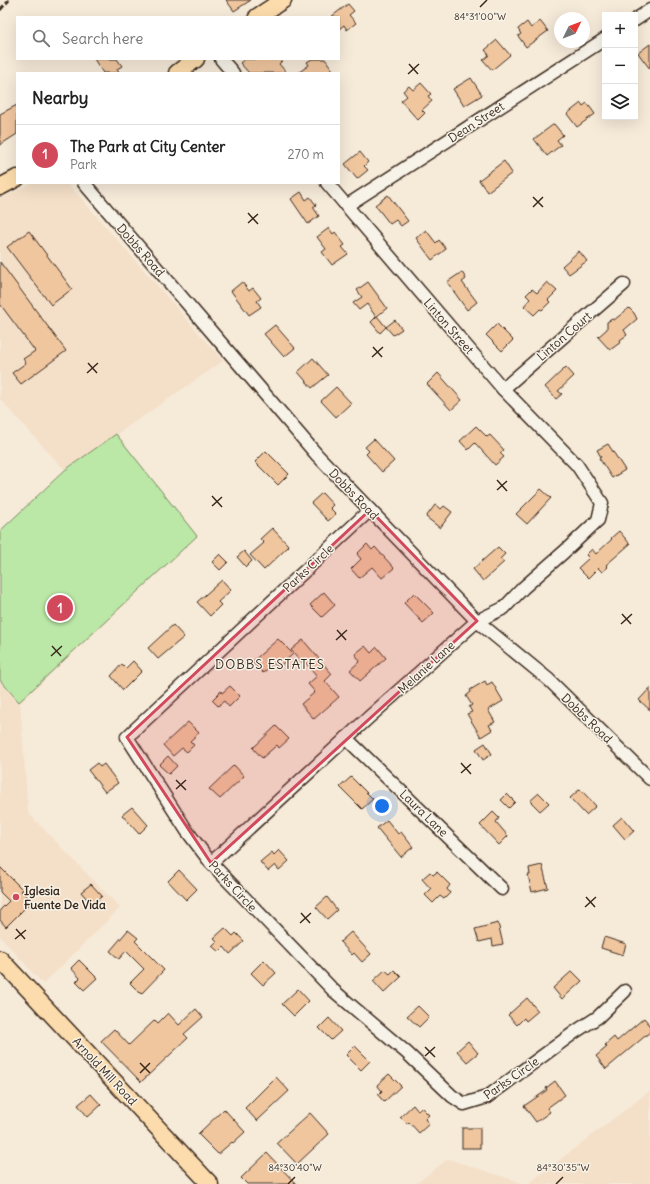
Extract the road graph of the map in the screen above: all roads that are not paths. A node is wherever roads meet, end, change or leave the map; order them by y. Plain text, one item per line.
1 (282, 0) edge
2 (650, 10) edge
3 (258, 16) edge
4 (638, 18) edge
5 (602, 41) edge
6 (195, 60) edge
7 (222, 60) edge
8 (178, 72) edge
9 (232, 72) edge
10 (16, 179) edge
11 (85, 184) edge
12 (327, 184) edge
13 (0, 187) edge
14 (346, 206) junction
15 (624, 284) dead end
16 (503, 389) junction
17 (577, 465) joint
18 (370, 510) junction
19 (477, 621) junction
20 (346, 738) junction
21 (650, 779) edge
22 (211, 863) junction
23 (502, 889) dead end
24 (0, 959) edge
25 (625, 991) dead end
26 (210, 1184) edge

1 - 3 main road
2 - 4 street
5 - 14 street, Dean Street
6 - 8 main road
7 - 9 street
10 - 13 main road
11 - 18 street, Dobbs Road
12 - 14 street, Linton Street
14 - 16 street, Linton Street
15 - 16 street, Linton Court
16 - 17 street, Linton Street
17 - 19 street, Melanie Lane
18 - 19 street, Dobbs Road
18 - 22 street, Parks Circle
19 - 20 street, Melanie Lane
19 - 21 street, Dobbs Road
20 - 22 street, Melanie Lane
20 - 23 street, Laura Lane
22 - 25 street, Parks Circle
24 - 26 main road, Arnold Mill Road

